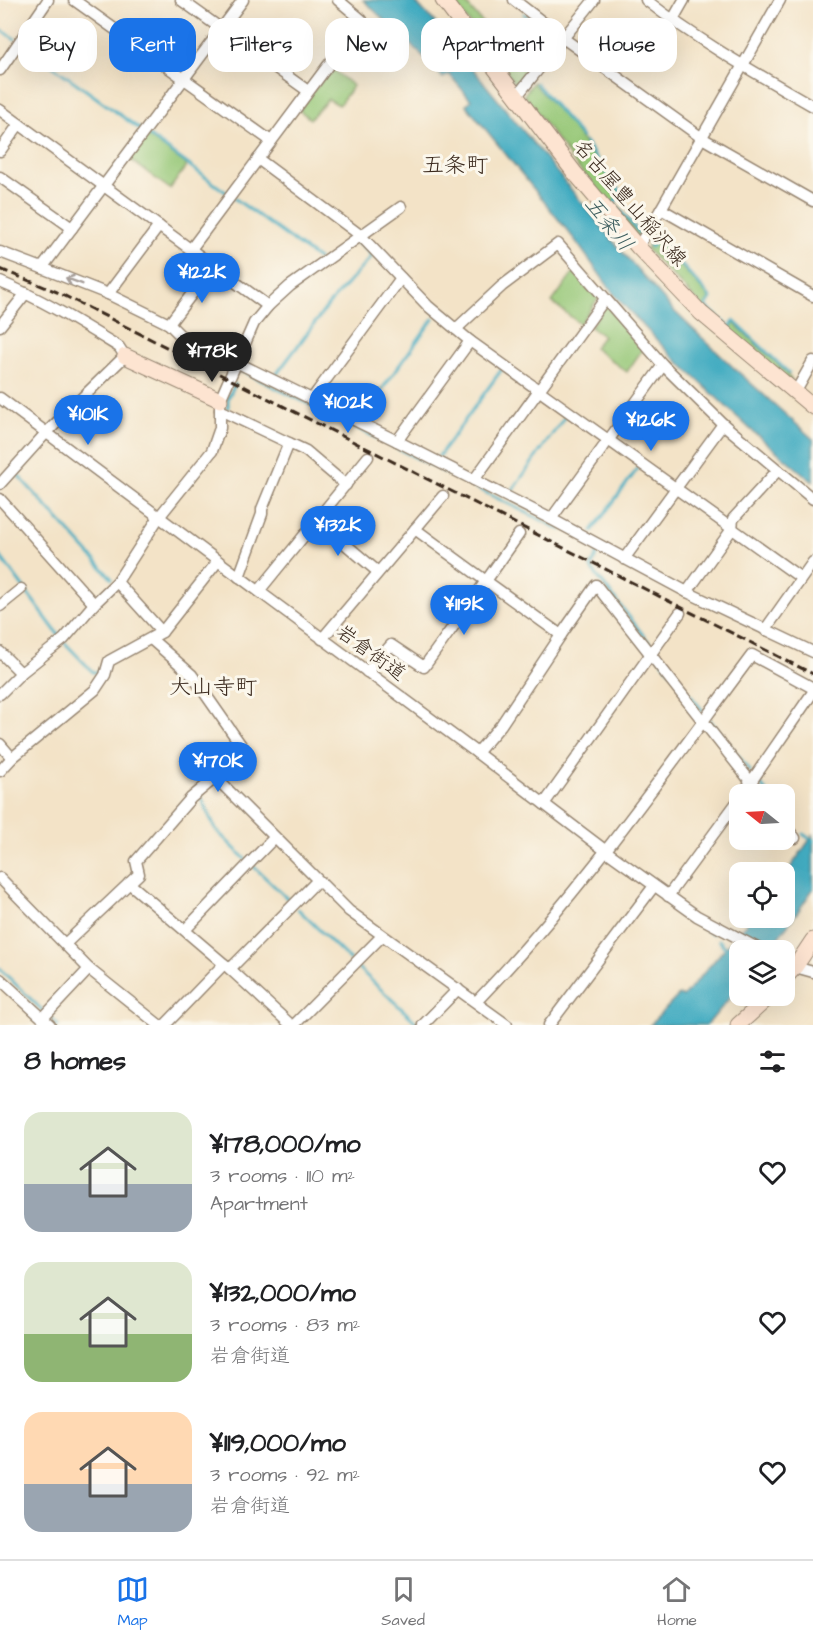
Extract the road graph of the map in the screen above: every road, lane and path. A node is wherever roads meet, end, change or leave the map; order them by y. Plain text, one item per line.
1 (48, 0) edge
2 (74, 0) edge
3 (181, 0) edge
4 (243, 0) edge
5 (338, 0) edge
6 (443, 0) edge
7 (514, 0) edge
8 (594, 0) edge
9 (646, 0) edge
10 (684, 0) edge
11 (780, 0) edge
12 (229, 18) edge
13 (537, 18) edge
14 (668, 18) edge
15 (674, 18) edge
16 (208, 20) edge
17 (677, 24) edge
18 (566, 34) edge
19 (566, 40) edge
20 (208, 47) edge
21 (742, 66) junction
22 (0, 69) edge
23 (281, 72) edge
24 (536, 72) edge
25 (184, 79) junction
26 (308, 91) junction
27 (516, 97) junction
28 (813, 106) edge
29 (0, 110) edge
30 (19, 124) junction
31 (702, 138) junction
32 (271, 141) junction
33 (0, 151) edge
34 (258, 159) junction
35 (0, 177) edge
36 (103, 186) junction
37 (813, 201) edge
38 (401, 207) dead end
39 (661, 209) junction
40 (159, 226) junction
41 (72, 228) junction
42 (360, 235) junction
43 (638, 247) junction
44 (190, 249) junction
45 (0, 252) edge
46 (213, 266) junction
47 (42, 268) junction
48 (401, 278) junction
49 (0, 282) edge
50 (26, 292) junction
51 (108, 294) junction
52 (813, 296) edge
53 (605, 299) junction
54 (268, 306) junction
55 (169, 324) junction
56 (0, 326) edge
57 (456, 329) junction
58 (470, 340) junction
59 (125, 356) junction
60 (813, 361) edge
61 (238, 363) junction
62 (663, 365) junction
63 (539, 389) junction
64 (795, 393) junction
65 (0, 398) edge
66 (311, 400) junction
67 (220, 405) junction
68 (813, 407) edge
69 (723, 424) junction
70 (46, 433) junction
71 (609, 440) junction
72 (397, 441) junction
73 (289, 443) junction
74 (368, 457) dead end
75 (778, 470) junction
76 (474, 480) junction
77 (0, 484) edge
78 (346, 485) junction
79 (676, 488) junction
80 (443, 496) dead end
81 (813, 499) edge
82 (0, 500) edge
83 (159, 517) junction
84 (551, 519) junction
85 (317, 520) junction
86 (415, 529) junction
87 (732, 529) junction
88 (519, 534) dead end
89 (624, 559) junction
90 (218, 561) junction
91 (813, 562) edge
92 (378, 572) junction
93 (239, 577) junction
94 (806, 577) edge
95 (486, 581) junction
96 (117, 582) junction
97 (21, 589) dead end
98 (258, 591) junction
99 (687, 592) junction
100 (94, 604) junction
101 (0, 606) edge
102 (680, 613) dead end
103 (765, 630) junction
104 (162, 632) junction
105 (561, 635) junction
106 (151, 639) junction
107 (322, 639) junction
108 (0, 652) edge
109 (813, 652) edge
110 (651, 654) junction
111 (367, 672) junction
112 (21, 673) junction
113 (813, 690) edge
114 (0, 694) edge
115 (703, 720) junction
116 (0, 744) edge
117 (477, 753) junction
118 (12, 758) junction
119 (0, 771) edge
120 (215, 777) junction
121 (751, 782) joint
122 (544, 804) junction
123 (729, 813) edge
124 (274, 838) junction
125 (606, 851) junction
126 (0, 878) edge
127 (317, 881) junction
128 (129, 883) junction
129 (654, 886) junction
130 (668, 896) junction
131 (185, 930) junction
132 (382, 936) junction
133 (743, 940) edge
134 (813, 940) edge
135 (65, 944) junction
136 (795, 960) edge
137 (227, 967) junction
138 (795, 967) edge
139 (89, 969) junction
140 (813, 972) edge
141 (0, 979) edge
142 (458, 989) junction
143 (476, 1002) junction
144 (759, 1006) edge
145 (46, 1023) edge
146 (159, 1025) edge
147 (165, 1025) edge
148 (292, 1025) edge
149 (423, 1025) edge
150 (507, 1025) edge
151 (549, 1025) edge
152 (738, 1025) edge

1 - 22 street
2 - 25 street
3 - 16 street
4 - 12 street
5 - 26 street
6 - 27 main road, 名古屋豊山稲沢線
7 - 13 street
8 - 18 street
9 - 14 street
10 - 15 street
11 - 21 street
17 - 21 street
19 - 31 street
20 - 25 street
21 - 28 street
21 - 31 street
23 - 26 street
24 - 27 street
25 - 32 street
25 - 36 street
26 - 32 street
27 - 43 main road, 名古屋豊山稲沢線
29 - 30 street
30 - 33 street
30 - 36 street
31 - 37 street
31 - 39 street
32 - 34 street
34 - 42 street
34 - 44 street
35 - 41 street
36 - 40 street
36 - 41 street
38 - 42 street
39 - 43 street
39 - 52 street
40 - 44 street
40 - 51 street
41 - 47 street
42 - 48 street
42 - 54 street
43 - 64 main road, 名古屋豊山稲沢線
44 - 46 street
45 - 47 street
46 - 54 street
46 - 55 street
51 -> 47 street
48 - 57 street
48 - 66 street
49 - 50 street
50 - 56 street
50 - 59 street
51 - 55 street
53 - 57 street
53 - 62 street
53 - 63 street
54 - 61 street
55 - 61 street
57 - 58 street
58 - 63 street
58 - 72 street
59 - 67 main road
59 - 70 street
60 - 64 street
61 - 66 street
61 - 67 street
62 - 69 street
62 - 71 street
63 - 71 street
63 - 76 street
64 - 68 main road, 名古屋豊山稲沢線
65 - 70 street, 岩倉街道
66 - 72 street
67 - 73 street
67 - 83 street
69 - 75 street
69 - 79 street
70 - 77 street
70 - 83 street, 岩倉街道
71 - 79 street
71 - 84 street
72 - 76 street
73 - 78 street
73 - 93 street
74 - 78 street
75 - 81 street
75 - 87 street
76 - 84 street
78 - 85 street
79 - 87 street
79 - 89 street
80 - 86 street
82 - 100 street
83 - 90 street, 岩倉街道
83 - 96 street
84 - 89 street
85 - 92 street
85 - 98 street
86 - 92 street
86 - 95 street
87 - 94 street
87 - 99 street
88 - 95 street
89 - 99 street
90 - 93 street, 岩倉街道
90 - 104 street
91 - 94 street
92 - 107 street
93 - 98 street, 岩倉街道
94 - 103 street
95 - 105 street
95 - 111 street
96 - 100 street
96 - 104 street
97 - 101 street
98 - 107 street, 岩倉街道
99 - 103 street
100 - 112 street
102 - 110 street
103 - 109 street
104 - 106 street
105 - 110 street
105 - 117 street
106 - 118 street
106 - 120 street
107 - 111 street, 岩倉街道
108 - 112 street
110 - 115 street
110 - 122 street
111 - 117 street, 岩倉街道
112 - 114 street
113 - 115 street
113 - 121 street
115 - 121 street
115 - 125 street
116 - 118 street
117 - 122 street, 岩倉街道
118 - 119 street
120 - 124 street
120 - 128 street
122 - 125 street, 岩倉街道
123 - 130 street
124 - 127 street
124 - 131 street
125 - 129 street, 岩倉街道
125 - 143 street
126 - 135 street
127 - 132 street
127 - 137 street
128 - 131 street
128 - 135 street
129 - 130 street, 岩倉街道
129 - 151 street
130 - 133 street, 岩倉街道
131 - 137 street
132 - 142 street
132 - 148 street
134 - 136 main road
135 - 139 street
137 - 147 street
137 - 148 street
138 - 140 street
139 - 145 street
139 - 146 street
141 - 145 street
142 - 143 street
142 - 149 street
143 - 150 street
144 - 152 main road

